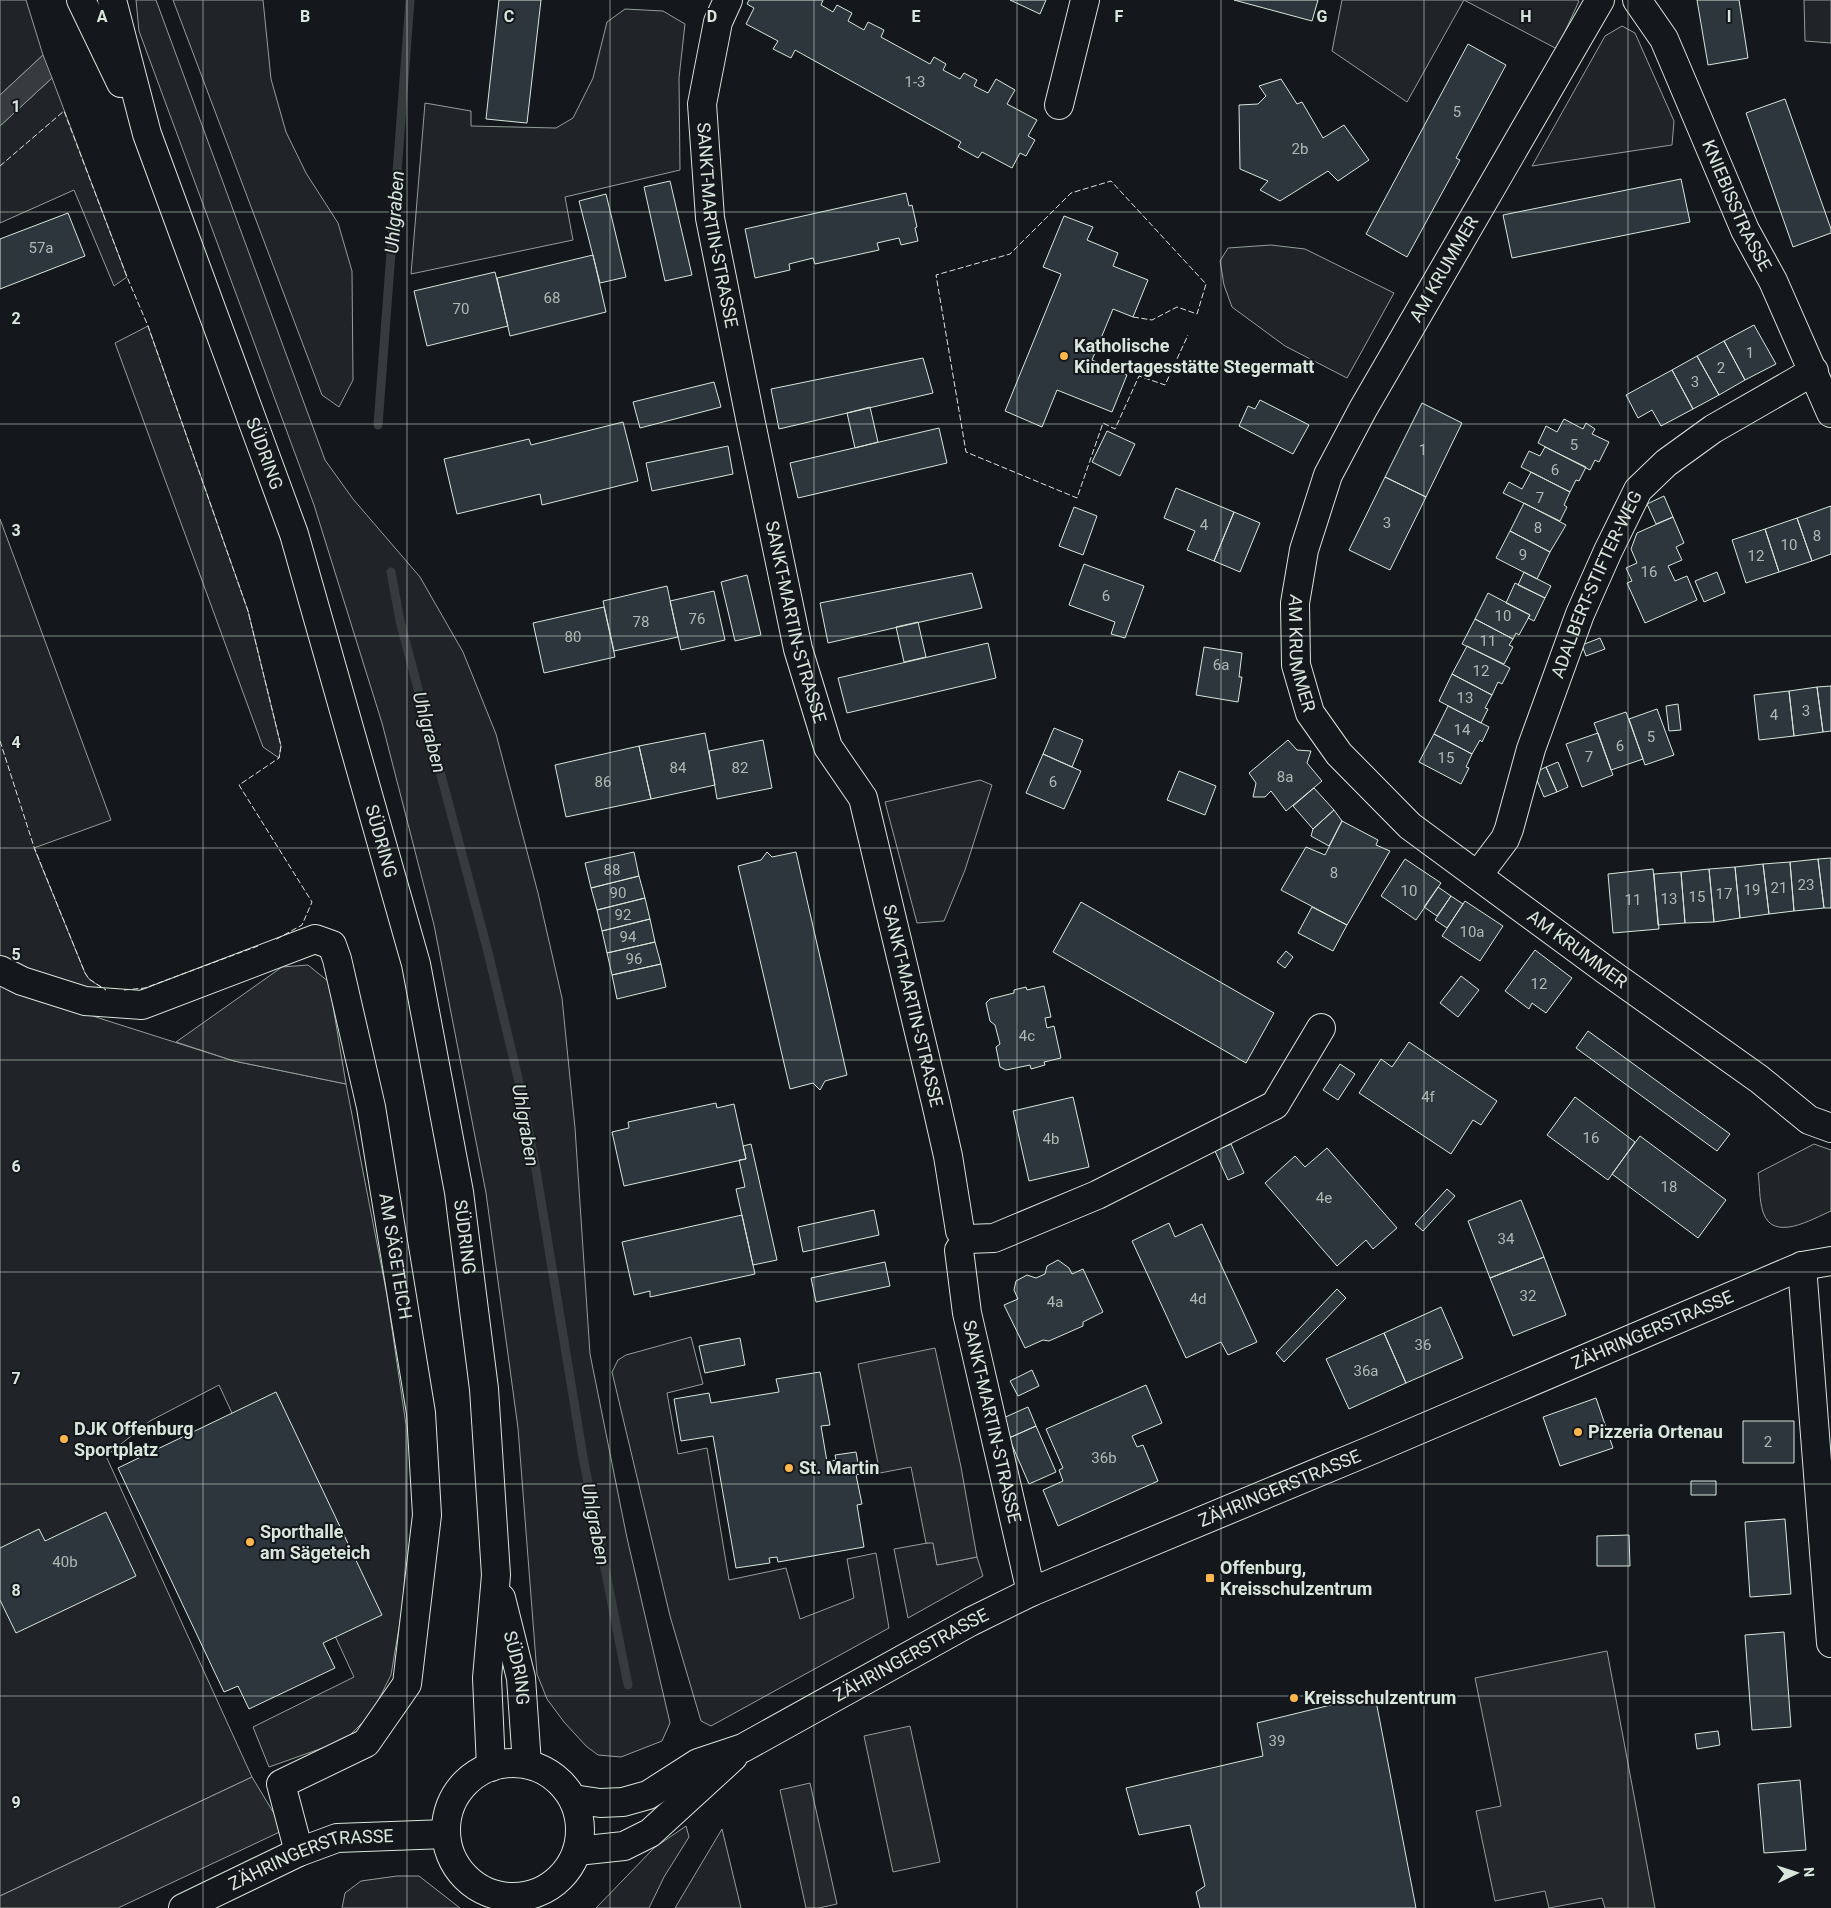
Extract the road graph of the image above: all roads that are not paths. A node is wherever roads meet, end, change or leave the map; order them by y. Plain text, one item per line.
1 (81, 0) edge
2 (112, 0) edge
3 (728, 0) edge
4 (1084, 0) edge
5 (1600, 0) edge
6 (1637, 0) edge
7 (1059, 105) dead end
8 (146, 134) junction
9 (1814, 371) junction
10 (1831, 413) edge
11 (1478, 874) junction
12 (0, 970) edge
13 (1321, 1028) dead end
14 (1831, 1128) edge
15 (962, 1240) junction
16 (1831, 1261) edge
17 (1802, 1266) junction
18 (496, 1574) junction
19 (1031, 1592) junction
20 (1831, 1643) edge
21 (743, 1748) junction
22 (526, 1764) junction
23 (491, 1767) junction
24 (572, 1799) junction
25 (446, 1834) junction
26 (577, 1851) junction
27 (299, 1852) junction
28 (497, 1902) edge
29 (529, 1902) edge
30 (183, 1908) edge

1 - 8 street, SÜDRING
2 - 8 street, SÜDRING
3 - 15 street, SANKT-MARTIN-STRASSE
4 - 7 street
5 - 11 street, AM KRUMMER
6 - 9 street, KNIEBISSTRASSE
8 - 18 street, SÜDRING
9 - 10 street, KNIEBISSTRASSE
9 - 11 street, ADALBERT-STIFTER-WEG
11 - 14 street, AM KRUMMER
12 - 27 street, AM SÄGETEICH
13 - 15 street
15 - 19 street, SANKT-MARTIN-STRASSE
16 - 17 street, ZÄHRINGERSTRASSE
17 - 19 street, ZÄHRINGERSTRASSE
17 - 20 street
18 - 22 street, SÜDRING
18 - 23 street, SÜDRING
19 - 21 street, ZÄHRINGERSTRASSE
21 - 24 street, ZÄHRINGERSTRASSE
21 - 26 street, ZÄHRINGERSTRASSE
22 - 23 street
22 - 24 street
23 - 25 street
24 - 26 street
25 - 27 street, ZÄHRINGERSTRASSE
25 - 28 street
26 - 29 street
27 - 30 street, ZÄHRINGERSTRASSE
28 - 29 street

